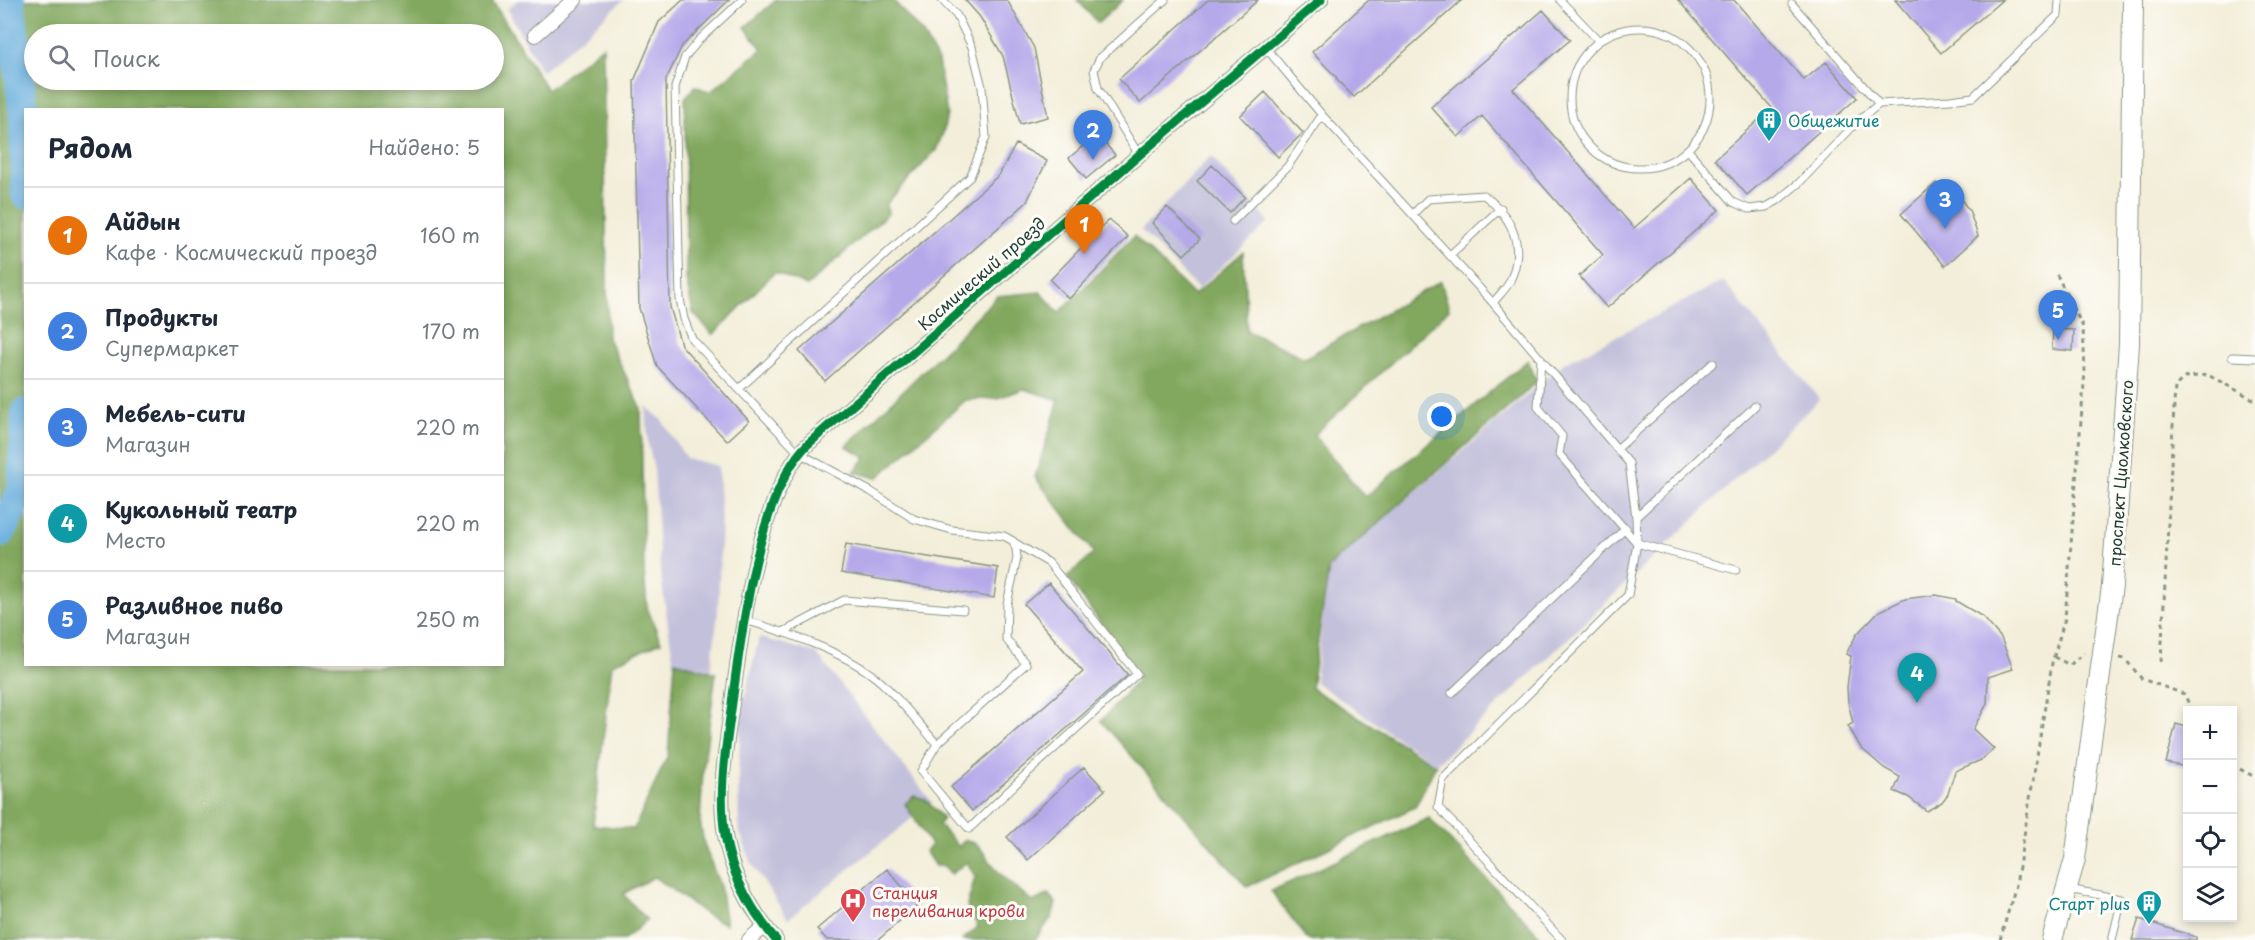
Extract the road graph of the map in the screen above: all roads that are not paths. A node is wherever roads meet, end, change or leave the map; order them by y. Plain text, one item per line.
1 (575, 0) edge
2 (742, 0) edge
3 (942, 0) edge
4 (1166, 0) edge
5 (1321, 0) edge
6 (1560, 0) edge
7 (2059, 0) edge
8 (2133, 0) edge
9 (1792, 4) dead end
10 (535, 35) dead end
11 (1599, 41) junction
12 (1266, 48) junction
13 (1879, 104) junction
14 (1322, 115) junction
15 (1688, 150) junction
16 (1139, 155) junction
17 (1501, 208) junction
18 (1413, 214) junction
19 (1233, 221) dead end
20 (1450, 255) junction
21 (1493, 303) junction
22 (2232, 357) dead end
23 (1541, 358) junction
24 (2255, 358) edge
25 (1713, 363) dead end
26 (739, 389) junction
27 (1755, 406) dead end
28 (1617, 449) junction
29 (799, 453) junction
30 (1636, 517) junction
31 (1626, 528) junction
32 (1014, 543) junction
33 (1637, 543) junction
34 (1736, 570) dead end
35 (963, 610) dead end
36 (745, 620) junction
37 (783, 632) junction
38 (1452, 693) dead end
39 (937, 744) junction
40 (2067, 889) junction
41 (765, 926) junction
42 (749, 940) edge
43 (777, 940) edge
44 (1562, 940) edge
45 (2052, 940) edge
46 (2112, 940) edge

1 - 10 street
2 - 26 lane
3 - 26 lane
4 - 16 lane
5 - 12 street, Космический проезд
6 - 11 lane
7 - 13 lane
8 - 40 main road, проспект Циолковского
9 - 13 lane
11 - 15 lane
11 - 15 lane
12 - 14 lane
12 - 16 street, Космический проезд
13 - 15 lane
14 - 18 lane
14 - 19 lane
16 - 29 street, Космический проезд
17 - 18 lane
17 - 20 lane
17 - 21 lane
18 - 20 lane
20 - 21 lane
21 - 23 lane
22 - 24 lane
23 - 28 lane
23 - 31 lane
25 - 28 lane
26 - 29 lane
27 - 30 lane
28 - 30 lane
29 - 32 lane
29 - 36 street
30 - 33 lane
31 - 33 lane
31 - 38 lane
32 - 39 lane
32 - 39 lane
33 - 34 lane
33 - 44 lane
35 - 37 lane
36 - 37 lane
36 - 41 street
37 - 39 lane
40 - 45 main road, проспект Циолковского
40 - 46 lane
41 - 42 street
41 - 43 street

